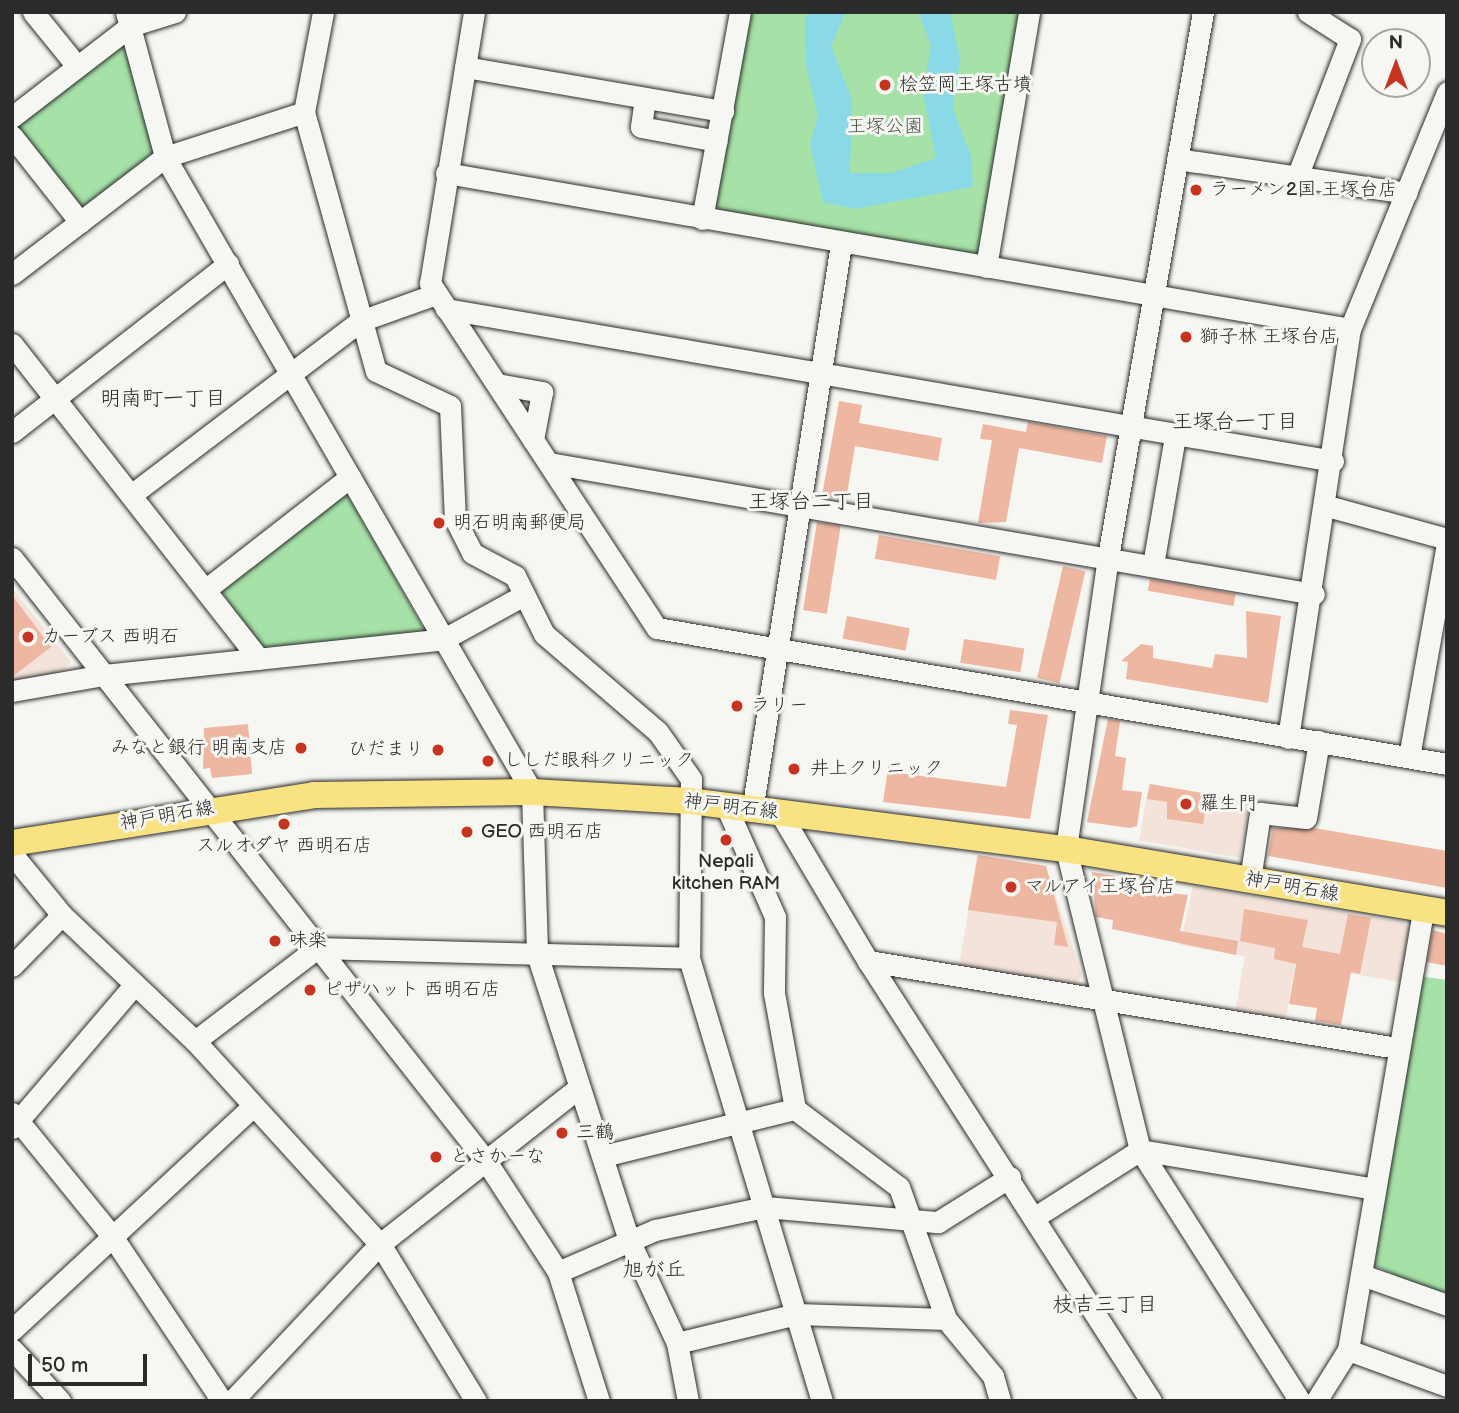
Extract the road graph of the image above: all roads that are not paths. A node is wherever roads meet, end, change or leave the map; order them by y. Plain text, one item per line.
1 (33, 12) edge
2 (175, 12) edge
3 (323, 12) edge
4 (474, 12) edge
5 (740, 12) edge
6 (1029, 12) edge
7 (1308, 12) edge
8 (1198, 14) edge
9 (128, 19) edge
10 (76, 65) junction
11 (465, 67) junction
12 (1447, 92) edge
13 (645, 98) junction
14 (723, 111) junction
15 (304, 113) junction
16 (12, 117) edge
17 (12, 136) edge
18 (717, 141) junction
19 (165, 157) junction
20 (1177, 159) junction
21 (446, 173) junction
22 (1297, 177) junction
23 (1406, 193) junction
24 (702, 219) junction
25 (80, 222) junction
26 (841, 244) junction
27 (228, 264) junction
28 (986, 267) junction
29 (12, 274) edge
30 (1154, 296) junction
31 (441, 302) junction
32 (360, 320) junction
33 (1350, 329) junction
34 (12, 344) edge
35 (289, 370) junction
36 (817, 374) junction
37 (496, 384) junction
38 (55, 398) junction
39 (1131, 429) junction
40 (12, 432) edge
41 (1175, 436) junction
42 (533, 440) junction
43 (1333, 461) junction
44 (549, 463) junction
45 (350, 477) junction
46 (131, 495) junction
47 (1326, 506) junction
48 (796, 507) junction
49 (1447, 541) edge
50 (1108, 557) junction
51 (12, 558) edge
52 (1153, 565) junction
53 (205, 590) junction
54 (1314, 594) junction
55 (524, 595) junction
56 (444, 639) junction
57 (773, 650) junction
58 (259, 659) junction
59 (104, 675) junction
60 (12, 691) edge
61 (1086, 704) junction
62 (1288, 738) junction
63 (1319, 741) junction
64 (1409, 757) junction
65 (1447, 764) edge
66 (532, 792) junction
67 (690, 802) junction
68 (212, 808) junction
69 (739, 810) junction
70 (780, 813) junction
71 (12, 843) edge
72 (1066, 849) junction
73 (12, 854) edge
74 (1250, 880) junction
75 (1435, 911) edge
76 (62, 915) junction
77 (317, 948) junction
78 (537, 954) junction
79 (689, 958) junction
80 (868, 961) junction
81 (12, 966) edge
82 (135, 984) junction
83 (1099, 997) junction
84 (195, 1041) junction
85 (1397, 1048) junction
86 (578, 1088) junction
87 (252, 1107) junction
88 (795, 1109) junction
89 (14, 1120) edge
90 (740, 1123) junction
91 (1140, 1150) junction
92 (603, 1156) junction
93 (486, 1161) junction
94 (1010, 1177) junction
95 (1375, 1189) junction
96 (765, 1207) junction
97 (1035, 1217) junction
98 (910, 1223) junction
99 (112, 1236) junction
100 (629, 1240) junction
101 (380, 1244) junction
102 (558, 1272) junction
103 (1362, 1275) junction
104 (1447, 1305) edge
105 (797, 1314) junction
106 (946, 1319) junction
107 (12, 1330) edge
108 (677, 1343) junction
109 (12, 1349) edge
110 (1348, 1350) junction
111 (1447, 1386) edge
112 (60, 1401) edge
113 (222, 1401) edge
114 (232, 1401) edge
115 (475, 1401) edge
116 (598, 1401) edge
117 (688, 1401) edge
118 (822, 1401) edge
119 (1000, 1401) edge
120 (1151, 1401) edge
121 (1300, 1401) edge
122 (1316, 1401) edge

1 - 10 street
2 - 9 street
3 - 15 street
4 - 11 street
5 - 14 street
6 - 28 street
7 - 22 street
8 - 20 street
9 - 10 street
9 - 19 street
10 - 16 street
11 - 13 street
11 - 21 street
12 - 23 street
13 - 14 street
13 - 18 street
14 - 18 street
15 - 19 street
15 - 32 street
17 - 25 street
18 - 24 street
19 - 25 street
19 - 27 street
20 - 22 street
20 - 30 street
21 - 24 street
21 - 31 street
22 - 23 street
23 - 33 street
24 - 26 street
25 - 29 street
26 - 28 street
26 - 36 street
27 - 35 street
27 - 38 street
28 - 30 street
30 - 33 street
30 - 39 street
31 - 32 street
31 - 36 street
31 - 37 street
32 - 35 street
32 - 55 street
33 - 43 street
34 - 38 street
35 - 45 street
35 - 46 street
36 - 39 street
36 - 48 street
37 - 42 street
37 - 42 street
38 - 40 street
38 - 46 street
39 - 41 street
39 - 50 street
41 - 43 street
41 - 52 street
42 - 44 street
43 - 47 street
44 - 48 street
44 - 57 street
45 - 53 street
45 - 56 street
46 - 53 street
47 - 49 street
47 - 54 street
48 - 50 street
48 - 57 street
49 - 64 street
50 - 52 street
50 - 61 street
51 - 59 street
52 - 54 street
53 - 58 street
54 - 62 street
55 - 56 street
55 - 67 street
56 - 58 street
56 - 66 street
57 - 61 street
57 - 69 street
58 - 59 street
59 - 60 street
59 - 68 street
61 - 62 street
61 - 72 street
62 - 63 street
63 - 64 street
63 - 74 street
64 - 65 street
66 - 67 main road, 神戸明石線
66 - 68 main road, 神戸明石線
66 - 78 street
67 - 69 main road, 神戸明石線
67 - 79 street
68 - 71 main road, 神戸明石線
68 - 77 street
69 - 70 main road, 神戸明石線
69 - 88 street
70 - 72 main road, 神戸明石線
70 - 80 street
72 - 74 main road, 神戸明石線
72 - 83 street
73 - 76 street
74 - 75 main road, 神戸明石線
75 - 85 street
76 - 81 street
76 - 82 street
77 - 78 street
77 - 84 street
77 - 93 street
78 - 79 street
78 - 86 street
79 - 90 street
80 - 83 street
80 - 94 street
82 - 84 street
82 - 89 street
83 - 85 street
83 - 91 street
84 - 87 street
85 - 95 street
86 - 92 street
86 - 93 street
87 - 99 street
87 - 101 street
88 - 90 street
88 - 98 street
89 - 99 street
90 - 92 street
90 - 96 street
91 - 95 street
91 - 97 street
91 - 121 street
92 - 100 street
93 - 101 street
93 - 102 street
94 - 97 street
94 - 98 street
95 - 103 street
96 - 98 street
96 - 100 street
96 - 105 street
97 - 120 street
98 - 106 street
99 - 107 street
99 - 113 street
100 - 102 street
100 - 108 street
101 - 114 street
101 - 115 street
102 - 116 street
103 - 104 street
103 - 110 street
105 - 106 street
105 - 108 street
105 - 118 street
106 - 119 street
108 - 117 street
109 - 112 street
110 - 111 street
110 - 122 street

